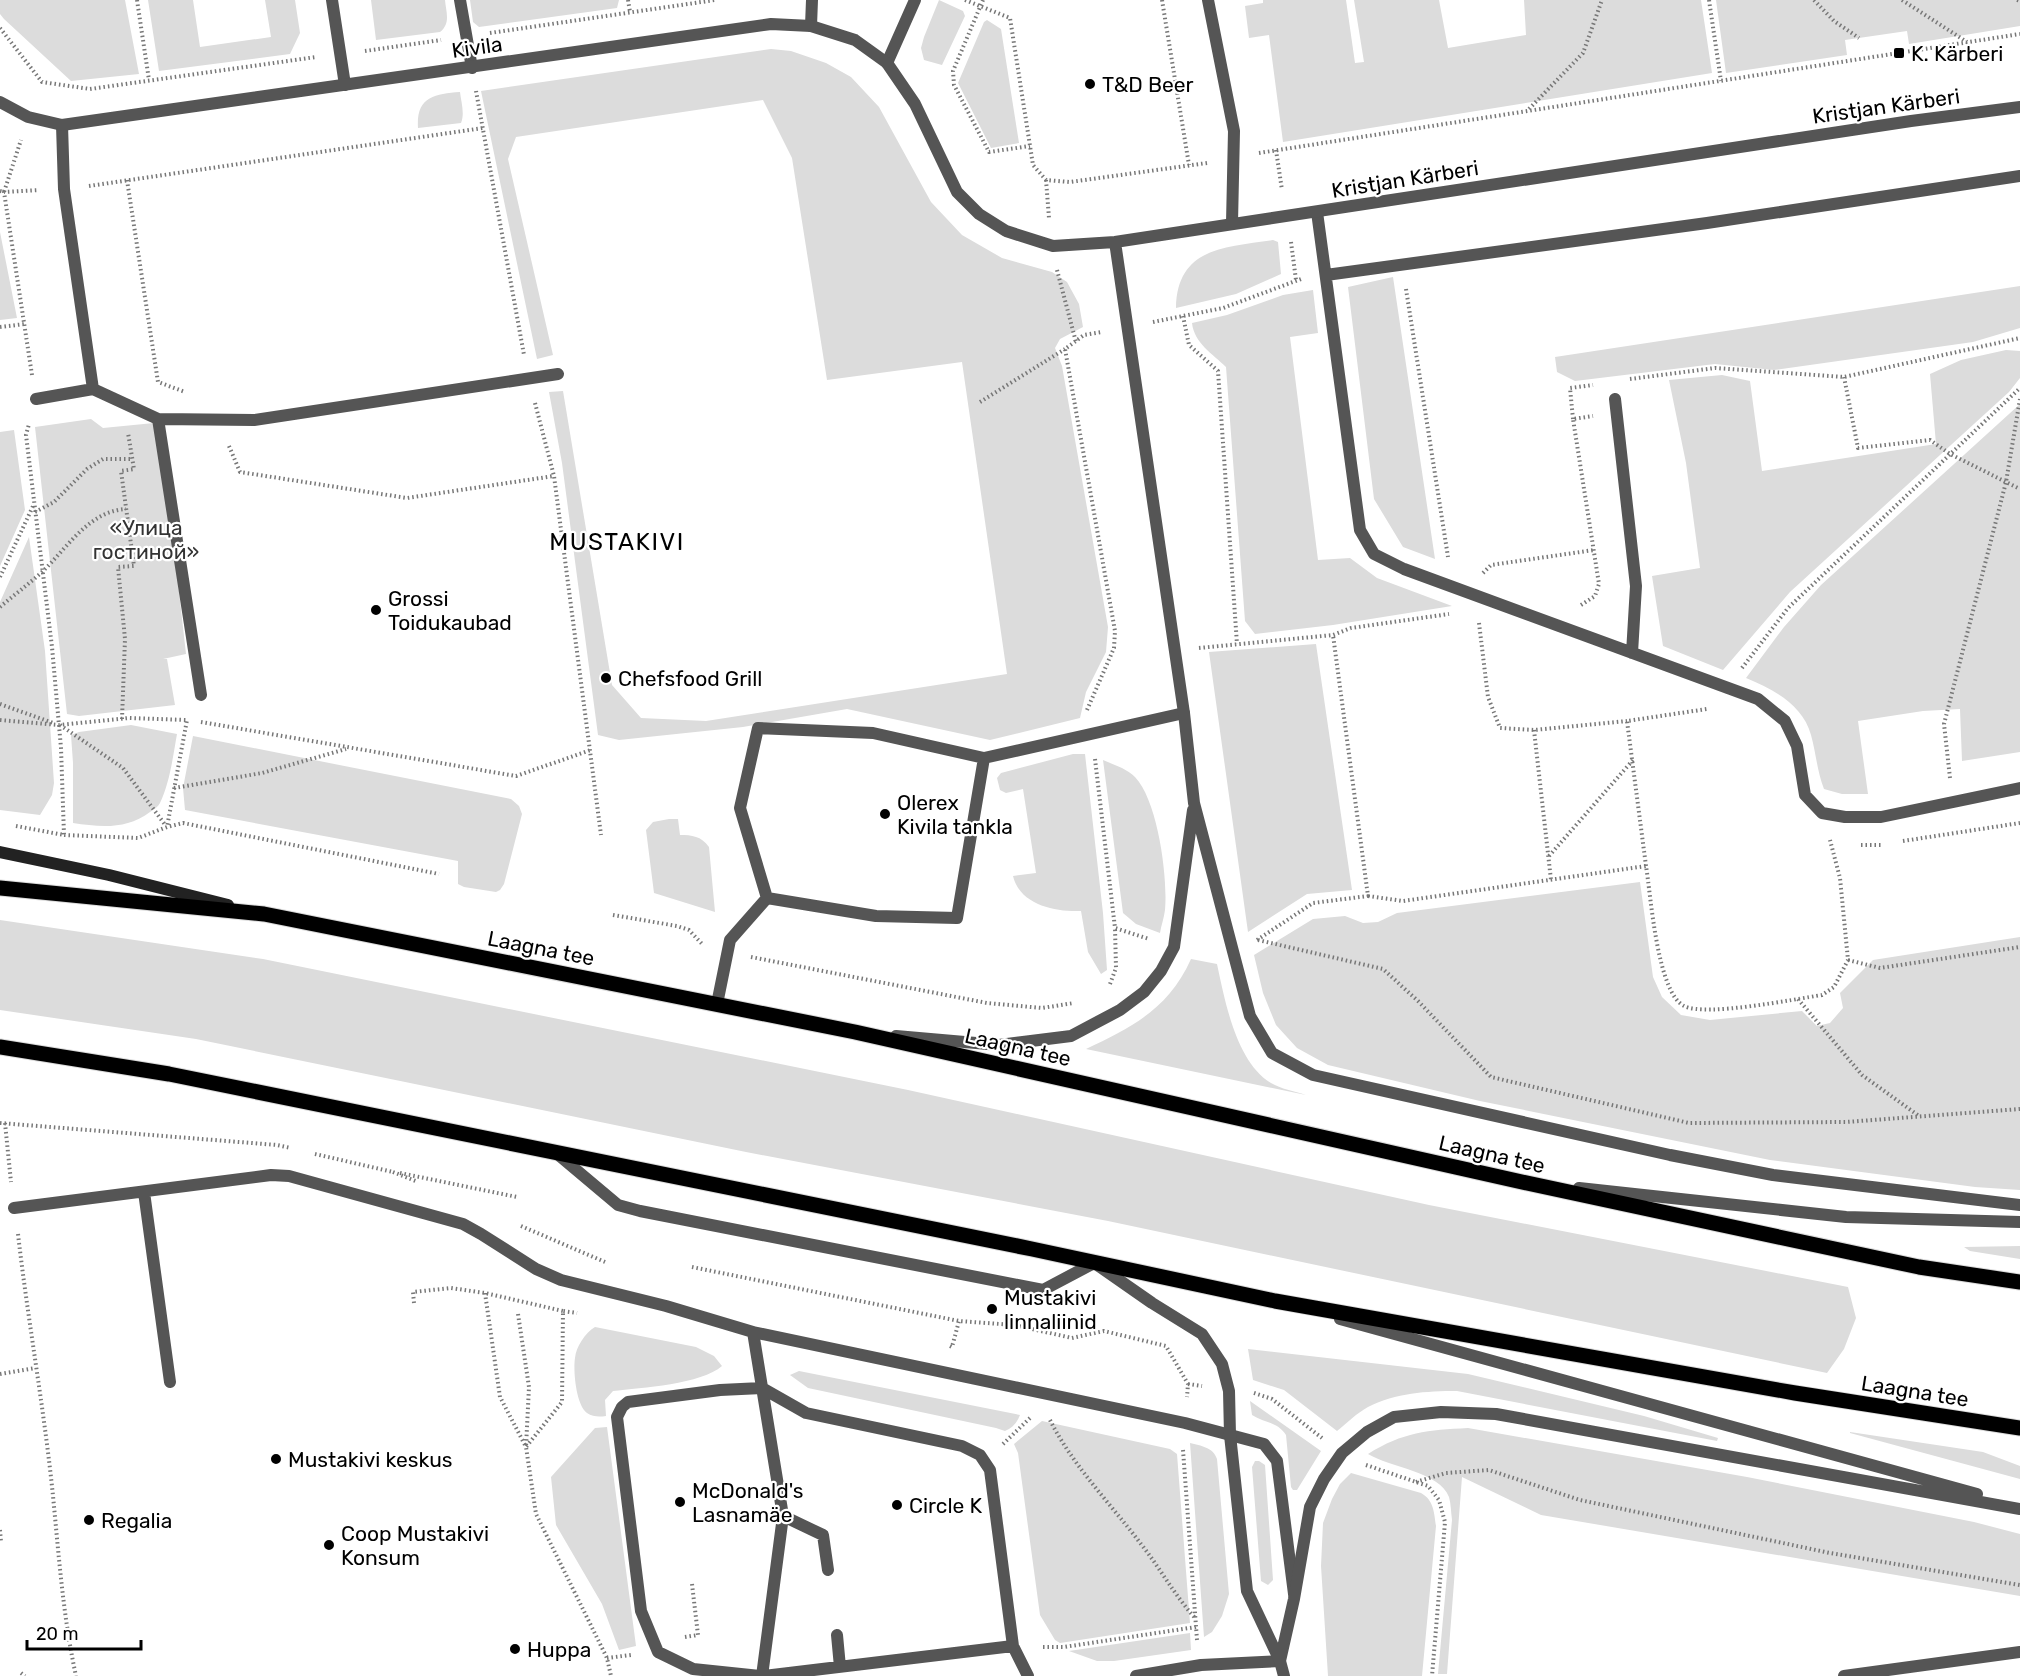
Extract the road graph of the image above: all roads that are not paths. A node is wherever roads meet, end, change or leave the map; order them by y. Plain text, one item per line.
1 (332, 0) edge
2 (460, 0) edge
3 (812, 0) edge
4 (915, 0) edge
5 (1208, 0) edge
6 (811, 26) junction
7 (886, 63) junction
8 (472, 68) junction
9 (345, 85) junction
10 (1, 104) edge
11 (2020, 107) edge
12 (62, 125) junction
13 (2020, 176) edge
14 (1317, 212) junction
15 (1232, 223) junction
16 (1115, 242) junction
17 (1326, 275) junction
18 (558, 374) dead end
19 (93, 389) junction
20 (36, 399) road end
21 (1615, 399) dead end
22 (158, 419) junction
23 (1632, 653) junction
24 (201, 695) road end
25 (1184, 713) junction
26 (984, 758) junction
27 (2020, 788) edge
28 (1194, 803) junction
29 (0, 852) edge
30 (0, 888) edge
31 (767, 898) junction
32 (264, 914) junction
33 (717, 1004) junction
34 (855, 1032) junction
35 (0, 1047) edge
36 (555, 1152) junction
37 (1522, 1182) junction
38 (144, 1192) junction
39 (2020, 1205) edge
40 (14, 1208) road end
41 (2020, 1222) edge
42 (1094, 1263) junction
43 (2020, 1282) edge
44 (1275, 1301) junction
45 (753, 1332) junction
46 (170, 1382) dead end
47 (762, 1388) junction
48 (2020, 1428) edge
49 (1230, 1434) junction
50 (2020, 1507) edge
51 (783, 1516) junction
52 (828, 1570) dead end
53 (1294, 1599) junction
54 (837, 1635) dead end
55 (1013, 1646) junction
56 (2020, 1652) edge
57 (1280, 1661) junction
58 (840, 1667) junction
59 (762, 1676) edge
60 (1028, 1676) edge
61 (1136, 1676) edge
62 (1284, 1676) edge
63 (1844, 1676) edge

1 - 9 street
2 - 8 street
3 - 6 street
4 - 7 street
5 - 15 street
6 - 7 street, Kivila
6 - 8 street, Kivila
7 - 16 street, Kristjan Kärberi
8 - 9 street, Kivila
9 - 12 street, Kivila
10 - 12 street, Kivila
11 - 14 street, Kristjan Kärberi
12 - 19 street
13 - 17 street
14 - 15 street, Kristjan Kärberi
14 - 17 street
15 - 16 street, Kristjan Kärberi
16 - 25 street
17 - 23 street
18 - 22 street
19 - 20 street
19 - 22 street
21 - 23 street
22 - 24 street
23 - 27 street
25 - 26 street
25 - 28 street
26 - 31 street
26 - 31 street
28 - 34 street
28 - 39 street
29 - 32 main road
30 - 32 main road, Laagna tee
31 - 33 street
32 - 33 main road, Laagna tee
33 - 34 main road, Laagna tee
34 - 37 main road, Laagna tee
35 - 36 main road, Laagna tee
36 - 42 main road, Laagna tee
36 - 42 street
37 - 41 street
37 - 43 main road, Laagna tee
38 - 40 street
38 - 45 street
38 - 46 street
42 - 44 main road, Laagna tee
42 - 49 street
44 - 48 main road, Laagna tee
44 - 50 street
45 - 47 street
45 - 49 street
47 - 51 street
47 - 55 street
47 - 59 street
49 - 53 street
49 - 57 street
50 - 53 street
51 - 52 street
51 - 59 street
53 - 57 street
54 - 58 street
55 - 58 street
55 - 60 street
56 - 63 street
57 - 61 street
57 - 62 street
58 - 59 street

